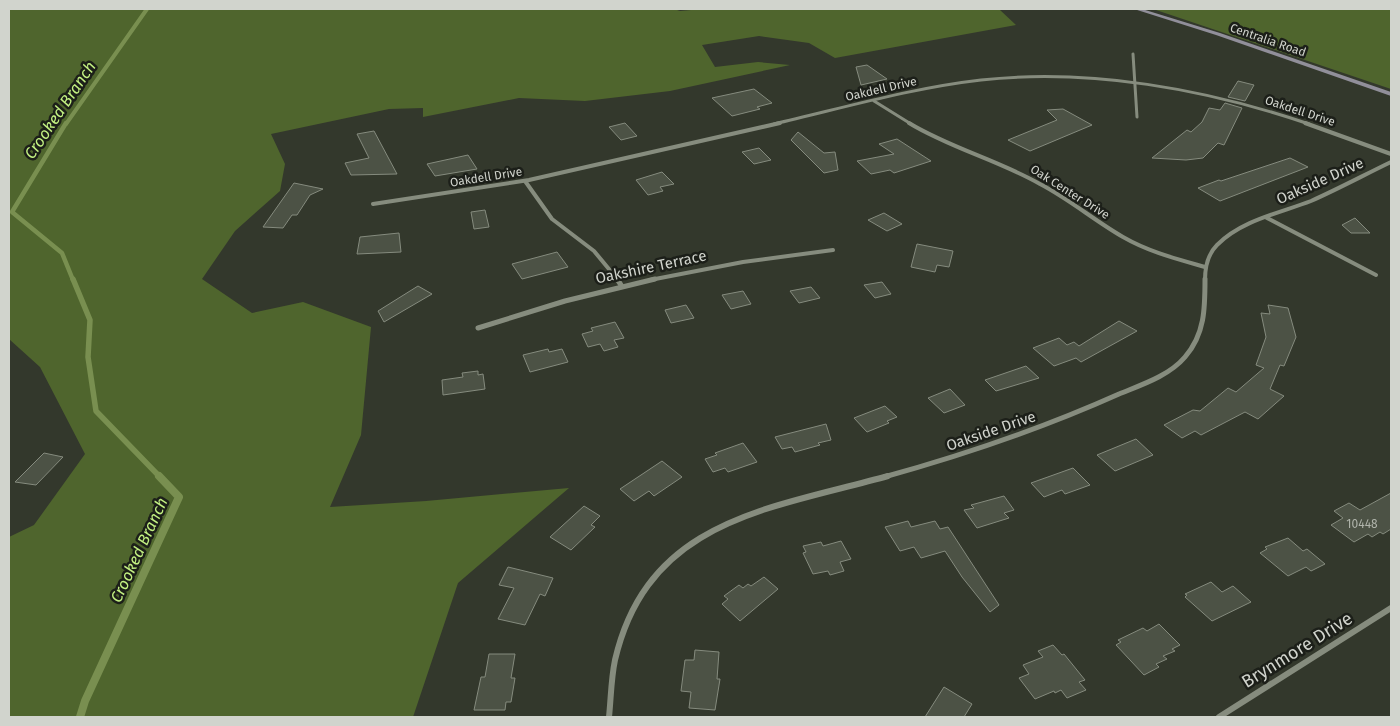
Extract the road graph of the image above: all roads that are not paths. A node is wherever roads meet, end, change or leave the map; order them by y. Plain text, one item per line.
1 (1137, 9) edge
2 (1133, 54) dead end
3 (1135, 84) junction
4 (1391, 94) edge
5 (874, 101) junction
6 (1137, 117) dead end
7 (1391, 154) edge
8 (1391, 162) edge
9 (525, 181) junction
10 (373, 204) dead end
11 (1267, 218) junction
12 (833, 250) dead end
13 (1205, 267) junction
14 (1376, 274) dead end
15 (621, 286) junction
16 (478, 328) dead end
17 (1391, 608) edge
18 (609, 717) edge
19 (1219, 717) edge

1 - 4 main road, Centralia Road
2 - 3 street
3 - 5 street, Oakdell Drive
3 - 6 street
3 - 7 street, Oakdell Drive
5 - 9 street, Oakdell Drive
5 - 13 street, Oak Center Drive
8 - 11 street, Oakside Drive
9 - 10 street, Oakdell Drive
9 - 15 street
11 - 13 street, Oakside Drive
11 - 14 street
12 - 15 street, Oakshire Terrace
13 - 18 street, Oakside Drive
15 - 16 street, Oakshire Terrace
17 - 19 street, Brynmore Drive

